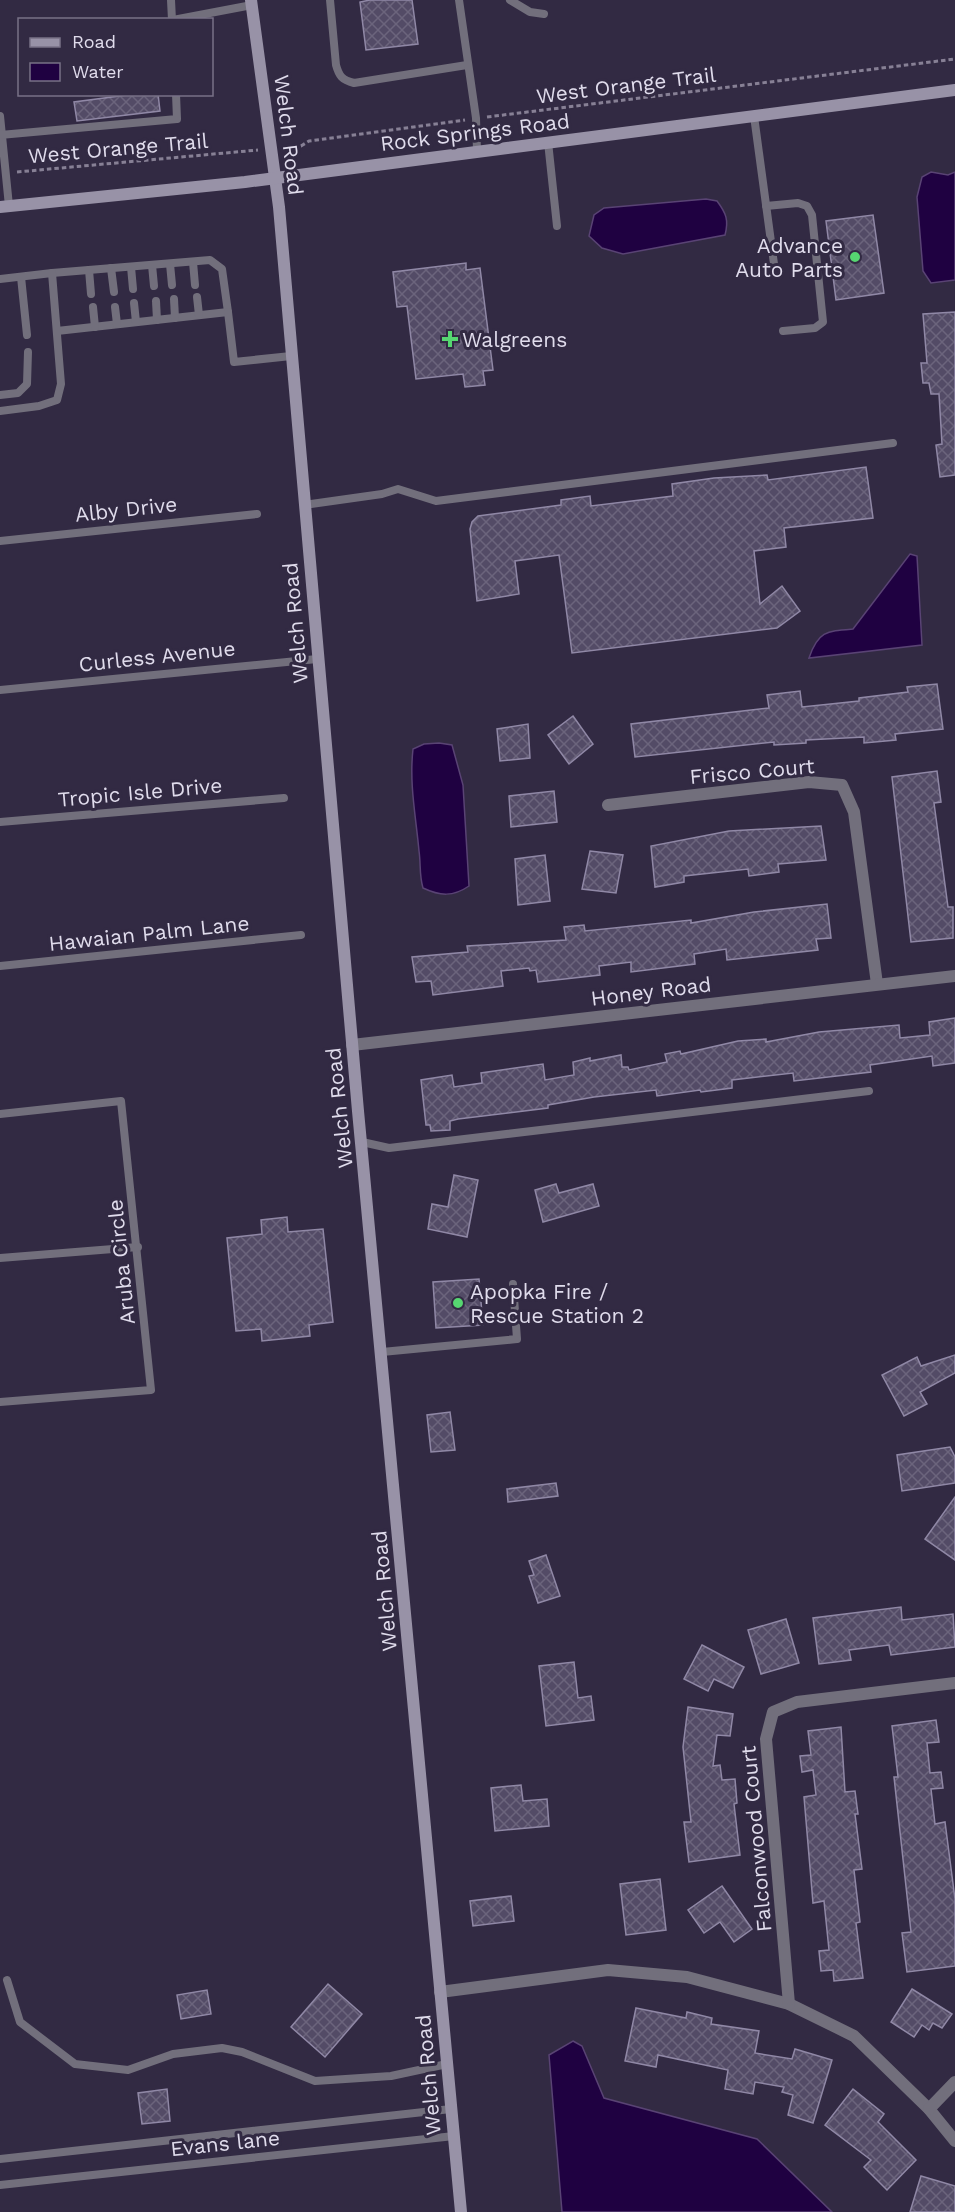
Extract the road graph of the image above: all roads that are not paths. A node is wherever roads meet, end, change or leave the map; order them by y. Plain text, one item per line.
1 (171, 0) edge
2 (330, 0) edge
3 (459, 0) edge
4 (510, 0) edge
5 (251, 2) edge
6 (544, 14) dead end
7 (173, 18) edge
8 (182, 18) edge
9 (466, 65) junction
10 (955, 90) edge
11 (176, 96) edge
12 (0, 116) edge
13 (754, 116) junction
14 (1, 135) edge
15 (548, 142) junction
16 (477, 151) junction
17 (275, 178) junction
18 (766, 206) junction
19 (4, 207) edge
20 (557, 226) dead end
21 (193, 262) junction
22 (170, 264) junction
23 (774, 264) dead end
24 (152, 265) junction
25 (130, 267) junction
26 (111, 268) junction
27 (89, 270) junction
28 (52, 273) junction
29 (21, 277) junction
30 (0, 279) edge
31 (172, 285) dead end
32 (195, 285) dead end
33 (154, 286) dead end
34 (133, 289) dead end
35 (114, 292) dead end
36 (91, 294) dead end
37 (197, 297) dead end
38 (174, 299) dead end
39 (156, 301) dead end
40 (135, 303) dead end
41 (93, 307) dead end
42 (116, 307) dead end
43 (228, 312) junction
44 (199, 315) junction
45 (175, 318) junction
46 (157, 320) junction
47 (136, 322) junction
48 (117, 324) junction
49 (95, 327) junction
50 (57, 331) junction
51 (783, 331) dead end
52 (27, 335) dead end
53 (28, 351) dead end
54 (291, 356) junction
55 (0, 396) edge
56 (0, 411) edge
57 (893, 443) dead end
58 (304, 505) junction
59 (257, 514) dead end
60 (0, 541) edge
61 (317, 659) junction
62 (0, 690) edge
63 (284, 798) dead end
64 (608, 805) dead end
65 (0, 822) edge
66 (301, 935) dead end
67 (0, 966) edge
68 (955, 976) edge
69 (877, 984) junction
70 (352, 1045) junction
71 (869, 1091) dead end
72 (0, 1114) edge
73 (362, 1142) junction
74 (138, 1247) junction
75 (0, 1258) edge
76 (513, 1284) dead end
77 (382, 1352) junction
78 (0, 1402) edge
79 (955, 1683) edge
80 (7, 1980) dead end
81 (440, 1992) junction
82 (789, 2004) junction
83 (447, 2064) junction
84 (955, 2082) edge
85 (451, 2109) junction
86 (929, 2109) junction
87 (454, 2136) junction
88 (955, 2141) edge
89 (0, 2159) edge
90 (0, 2185) edge
91 (460, 2212) edge

1 - 7 lane
2 - 9 lane
3 - 9 lane
4 - 6 lane
5 - 8 lane
5 - 17 street, Welch Road
9 - 16 lane
10 - 13 street, Rock Springs Road
11 - 14 lane
12 - 14 lane
13 - 15 street, Rock Springs Road
13 - 18 lane
14 - 19 lane
15 - 16 street, Rock Springs Road
15 - 20 lane
16 - 17 street, Rock Springs Road
17 - 19 street, Rock Springs Road
17 - 54 street, Welch Road
18 - 23 lane
18 - 51 lane
21 - 22 lane
21 - 32 lane
21 - 43 lane
22 - 24 lane
22 - 31 lane
24 - 25 lane
24 - 33 lane
25 - 26 lane
25 - 34 lane
26 - 27 lane
26 - 35 lane
27 - 28 lane
27 - 36 lane
28 - 29 lane
28 - 50 lane
29 - 30 lane
29 - 52 lane
37 - 44 lane
38 - 45 lane
39 - 46 lane
40 - 47 lane
41 - 49 lane
42 - 48 lane
43 - 44 lane
43 - 54 lane
44 - 45 lane
45 - 46 lane
46 - 47 lane
47 - 48 lane
48 - 49 lane
49 - 50 lane
50 - 56 lane
53 - 55 lane
54 - 58 street, Welch Road
57 - 58 lane
58 - 61 street, Welch Road
59 - 60 lane, Alby Drive
61 - 62 lane, Curless Avenue
61 - 70 street, Welch Road
63 - 65 lane, Tropic Isle Drive
64 - 69 street, Frisco Court
66 - 67 lane, Hawaian Palm Lane
68 - 69 street, Honey Road
69 - 70 street, Honey Road
70 - 73 street, Welch Road
71 - 73 lane
72 - 74 lane, Aruba Circle
73 - 77 street, Welch Road
74 - 75 lane
74 - 78 lane, Aruba Circle
76 - 77 lane
77 - 81 street, Welch Road
79 - 82 street, Falconwood Court
80 - 83 lane
81 - 82 street
81 - 83 street, Welch Road
82 - 86 street
83 - 85 street, Welch Road
84 - 86 street
85 - 87 street, Welch Road
85 - 89 lane
86 - 88 street
87 - 90 lane, Evans lane
87 - 91 street, Welch Road

